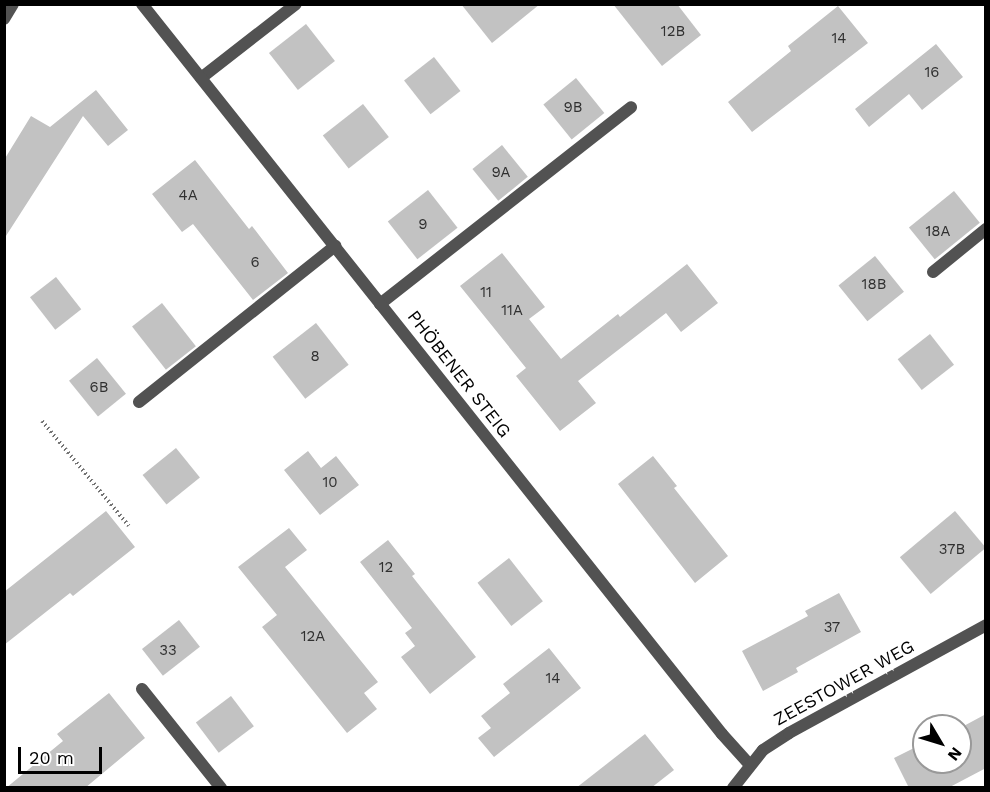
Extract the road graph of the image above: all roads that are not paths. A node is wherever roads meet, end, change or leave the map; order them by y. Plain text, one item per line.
1 (13, 4) edge
2 (142, 4) edge
3 (296, 4) edge
4 (4, 19) edge
5 (201, 78) junction
6 (631, 107) dead end
7 (986, 229) edge
8 (334, 246) junction
9 (933, 272) dead end
10 (380, 304) junction
11 (139, 402) dead end
12 (986, 626) edge
13 (142, 689) dead end
14 (750, 765) junction
15 (221, 788) edge
16 (733, 788) edge

1 - 4 street
2 - 5 street, PHÖBENER STEIG
3 - 5 street
5 - 8 street, PHÖBENER STEIG
6 - 10 street
7 - 9 street
8 - 10 street, PHÖBENER STEIG
8 - 11 street
10 - 14 street, PHÖBENER STEIG
12 - 14 street, ZEESTOWER WEG
13 - 15 street
14 - 16 street, ZEESTOWER WEG

